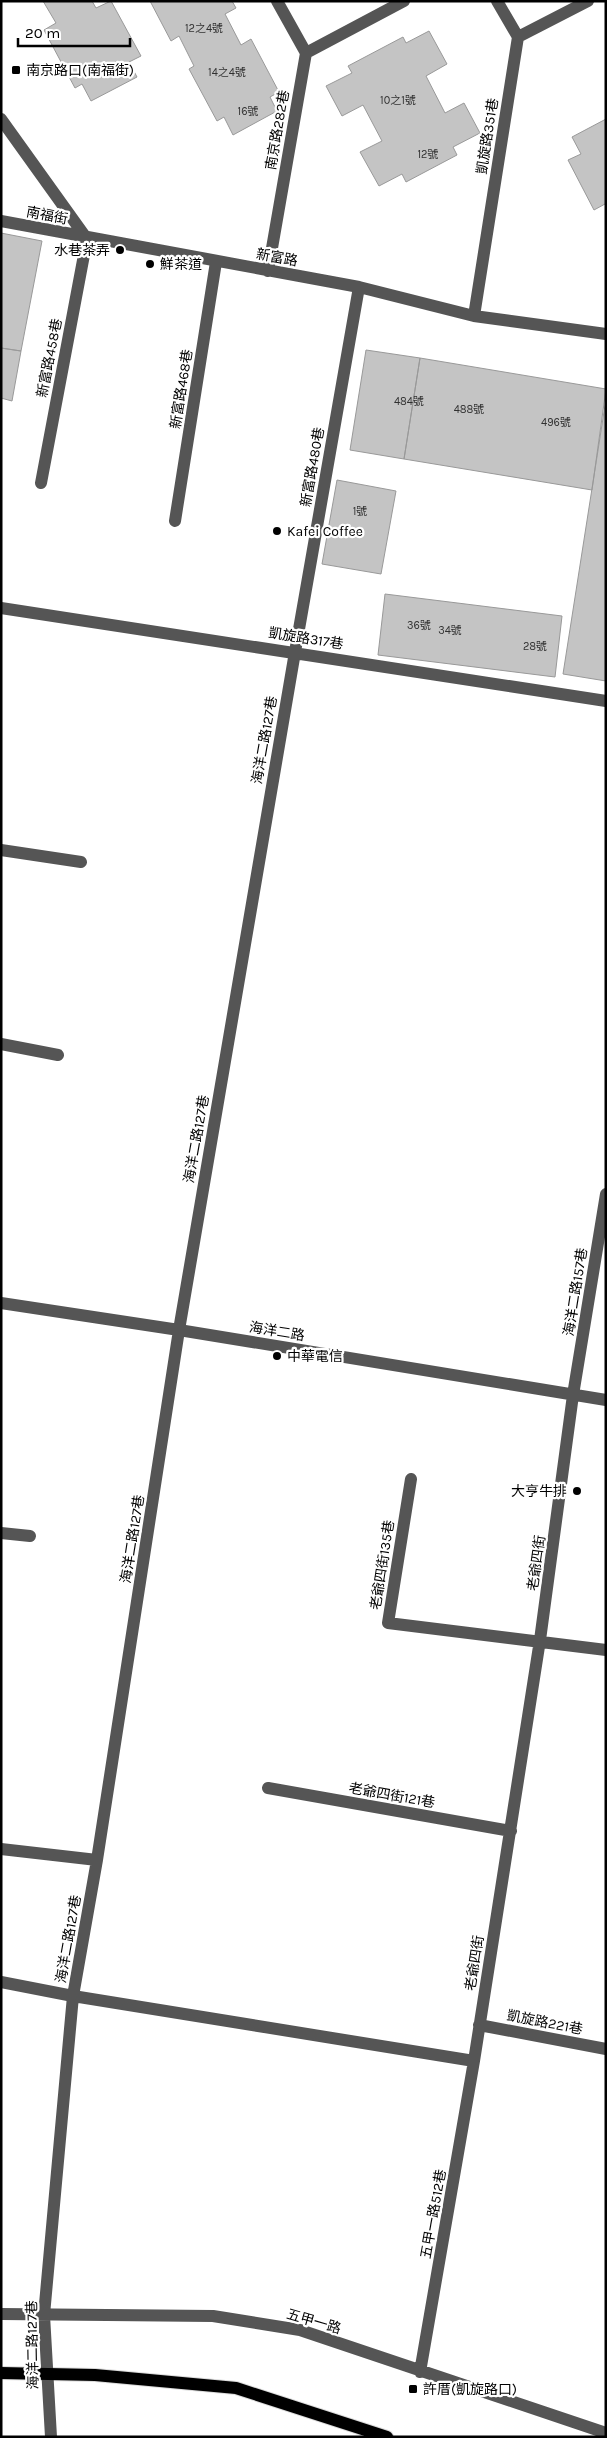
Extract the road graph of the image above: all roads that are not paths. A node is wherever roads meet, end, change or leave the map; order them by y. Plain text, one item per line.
1 (277, 1) edge
2 (404, 1) edge
3 (497, 1) edge
4 (588, 1) edge
5 (518, 37) junction
6 (306, 53) junction
7 (1, 119) edge
8 (1, 221) edge
9 (87, 239) junction
10 (216, 262) junction
11 (268, 271) junction
12 (359, 287) junction
13 (474, 316) junction
14 (606, 334) edge
15 (41, 483) dead end
16 (175, 522) dead end
17 (1, 608) edge
18 (294, 652) junction
19 (606, 701) edge
20 (1, 850) edge
21 (81, 862) dead end
22 (1, 1044) edge
23 (58, 1055) dead end
24 (606, 1194) edge
25 (1, 1303) edge
26 (179, 1330) junction
27 (573, 1395) junction
28 (606, 1400) edge
29 (411, 1479) dead end
30 (1, 1533) edge
31 (30, 1536) dead end
32 (540, 1640) junction
33 (606, 1650) edge
34 (268, 1788) dead end
35 (510, 1832) junction
36 (1, 1849) edge
37 (97, 1860) junction
38 (1, 1982) edge
39 (73, 1996) junction
40 (479, 2025) junction
41 (606, 2049) edge
42 (474, 2061) junction
43 (1, 2314) edge
44 (44, 2315) junction
45 (420, 2372) junction
46 (1, 2373) edge
47 (47, 2374) junction
48 (606, 2433) edge
49 (51, 2437) edge
50 (387, 2437) edge

1 - 6 street
2 - 6 street
3 - 5 street
4 - 5 street
5 - 13 street, 凱旋路351巷
6 - 11 street, 南京路282巷
7 - 9 street
8 - 9 street, 南福街
9 - 10 street, 新富路
9 - 15 street, 新富路458巷
10 - 11 street, 新富路
10 - 16 street, 新富路468巷
11 - 12 street, 新富路
12 - 13 street, 新富路
12 - 18 street, 新富路480巷
13 - 14 street, 新富路
17 - 18 street, 凱旋路317巷
18 - 19 street, 凱旋路317巷
18 - 26 street, 海洋二路127巷
20 - 21 street
22 - 23 street
24 - 27 street, 海洋二路157巷
25 - 26 street, 海洋二路
26 - 27 street, 海洋二路
26 - 37 street, 海洋二路127巷
27 - 28 street, 海洋二路
27 - 32 street, 老爺四街
29 - 32 street, 老爺四街135巷
30 - 31 street
32 - 33 street
32 - 35 street, 老爺四街
34 - 35 street, 老爺四街121巷
35 - 40 street, 老爺四街
36 - 37 street
37 - 39 street, 海洋二路127巷
38 - 39 street
39 - 42 street
39 - 44 street, 海洋二路127巷
40 - 41 street, 凱旋路221巷
40 - 42 street, 老爺四街
42 - 45 street, 五甲一路512巷
43 - 44 street, 五甲一路
44 - 45 street, 五甲一路
44 - 47 street, 海洋二路127巷
45 - 48 street, 五甲一路
46 - 47 main road
47 - 49 street, 海洋二路127巷
47 - 50 main road

